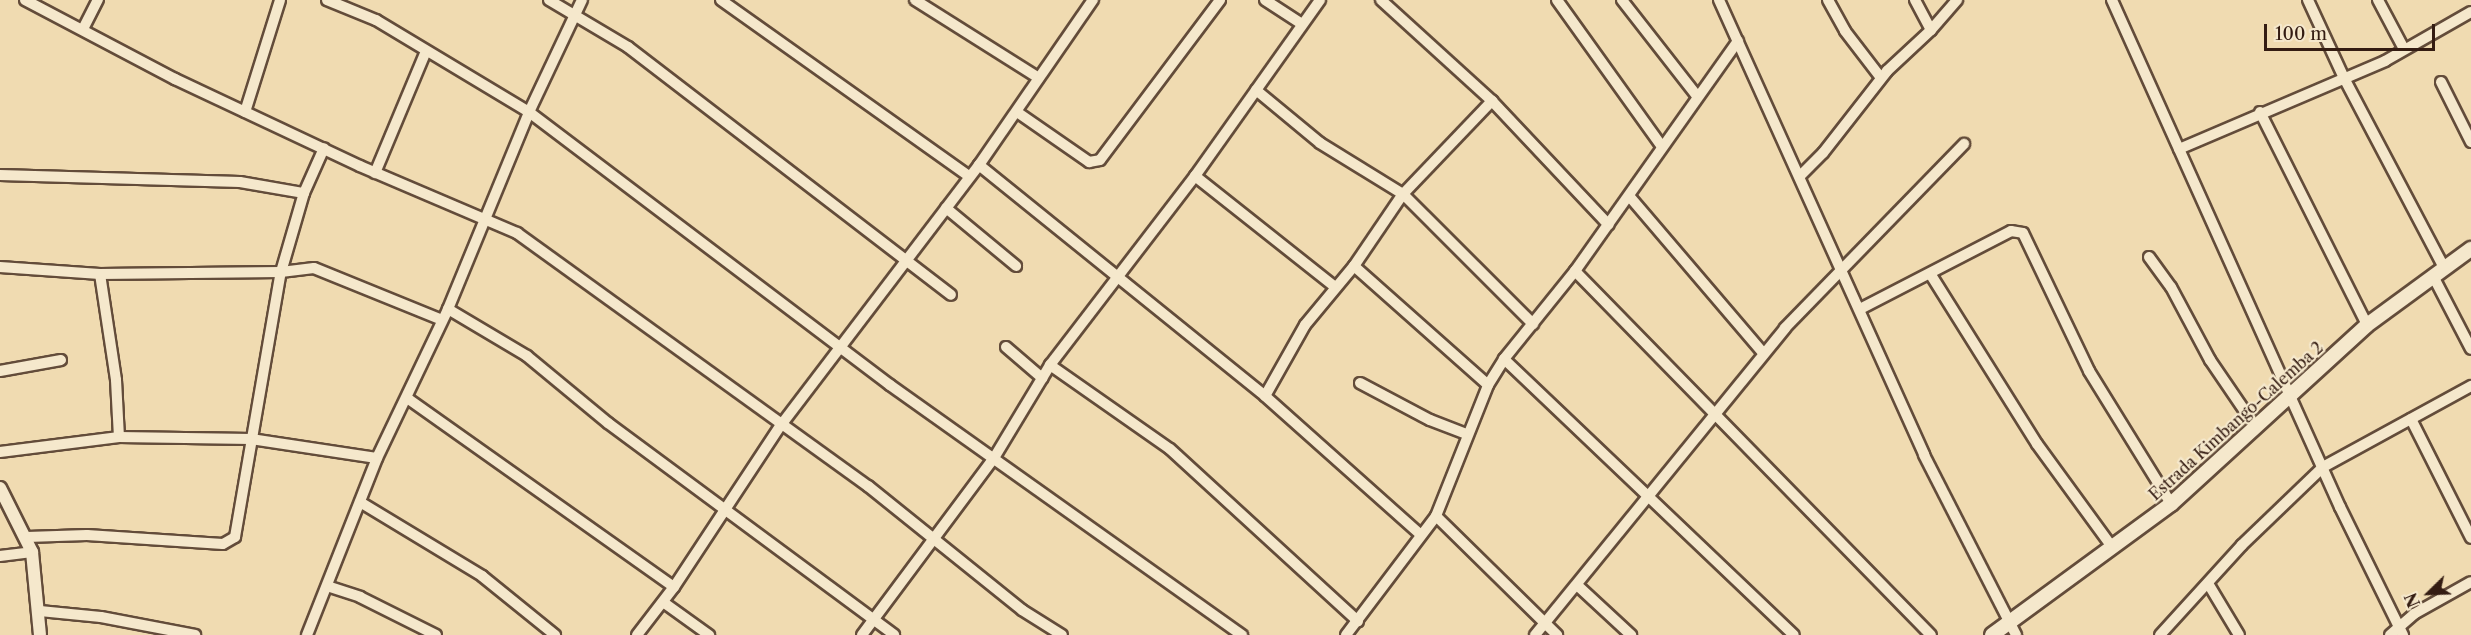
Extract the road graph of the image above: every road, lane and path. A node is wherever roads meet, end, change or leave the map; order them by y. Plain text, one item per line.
1 (25, 0) edge
2 (98, 0) edge
3 (280, 0) edge
4 (327, 0) edge
5 (549, 0) edge
6 (582, 0) edge
7 (721, 0) edge
8 (915, 0) edge
9 (1093, 0) edge
10 (1220, 0) edge
11 (1265, 0) edge
12 (1320, 0) edge
13 (1381, 0) edge
14 (1557, 0) edge
15 (1622, 0) edge
16 (1719, 0) edge
17 (1828, 0) edge
18 (1915, 0) edge
19 (1957, 0) edge
20 (2112, 0) edge
21 (2308, 0) edge
22 (2378, 0) edge
23 (2471, 12) edge
24 (576, 14) junction
25 (1302, 24) junction
26 (82, 28) junction
27 (1931, 30) junction
28 (1738, 41) junction
29 (2404, 49) junction
30 (426, 51) junction
31 (1039, 78) junction
32 (1881, 78) junction
33 (2344, 78) junction
34 (2441, 82) dead end
35 (1256, 90) junction
36 (1697, 96) junction
37 (1492, 101) junction
38 (245, 111) junction
39 (529, 112) junction
40 (1017, 112) junction
41 (2260, 112) junction
42 (2471, 142) edge
43 (1964, 144) dead end
44 (1661, 145) junction
45 (324, 148) junction
46 (2180, 149) junction
47 (979, 165) junction
48 (375, 173) junction
49 (0, 175) edge
50 (1801, 175) junction
51 (1195, 176) junction
52 (970, 177) junction
53 (304, 193) junction
54 (1403, 194) junction
55 (1630, 197) junction
56 (946, 208) junction
57 (485, 217) junction
58 (1609, 225) junction
59 (2471, 249) edge
60 (2149, 257) dead end
61 (907, 261) junction
62 (1016, 266) dead end
63 (1353, 266) junction
64 (0, 267) edge
65 (1841, 268) junction
66 (1575, 271) junction
67 (281, 272) junction
68 (2439, 272) junction
69 (100, 274) junction
70 (1931, 275) junction
71 (1119, 276) junction
72 (1334, 286) junction
73 (951, 294) dead end
74 (448, 309) junction
75 (1860, 309) junction
76 (442, 320) junction
77 (1533, 324) junction
78 (2367, 325) junction
79 (1006, 346) dead end
80 (841, 347) junction
81 (2471, 349) edge
82 (1764, 354) junction
83 (1504, 359) junction
84 (61, 360) dead end
85 (1050, 365) junction
86 (0, 371) edge
87 (1042, 378) junction
88 (1360, 383) dead end
89 (1488, 385) junction
90 (2471, 386) edge
91 (2290, 392) junction
92 (1265, 396) junction
93 (406, 398) junction
94 (1711, 414) junction
95 (2411, 419) junction
96 (781, 425) junction
97 (2255, 426) junction
98 (1467, 434) junction
99 (119, 437) junction
100 (251, 439) junction
101 (0, 452) edge
102 (377, 458) junction
103 (994, 458) junction
104 (2323, 467) junction
105 (0, 488) edge
106 (1649, 496) junction
107 (360, 502) junction
108 (2171, 504) junction
109 (726, 511) junction
110 (1436, 516) junction
111 (1420, 534) junction
112 (27, 537) junction
113 (936, 537) junction
114 (2471, 538) edge
115 (2112, 547) junction
116 (32, 552) junction
117 (0, 556) edge
118 (2471, 582) edge
119 (1577, 585) junction
120 (2209, 585) junction
121 (327, 586) junction
122 (674, 587) junction
123 (663, 602) junction
124 (40, 611) junction
125 (2009, 620) junction
126 (873, 621) junction
127 (1544, 623) junction
128 (1352, 628) edge
129 (2397, 633) edge
130 (40, 635) edge
131 (195, 635) edge
132 (307, 635) edge
133 (436, 635) edge
134 (555, 635) edge
135 (637, 635) edge
136 (709, 635) edge
137 (862, 635) edge
138 (894, 635) edge
139 (1062, 635) edge
140 (1242, 635) edge
141 (1363, 635) edge
142 (1535, 635) edge
143 (1557, 635) edge
144 (1631, 635) edge
145 (1794, 635) edge
146 (1931, 635) edge
147 (1992, 635) edge
148 (2016, 635) edge
149 (2160, 635) edge
150 (2239, 635) edge

1 - 26 street
2 - 26 street
3 - 38 street
4 - 30 street
5 - 24 street
6 - 24 street
7 - 52 street
8 - 31 street
9 - 31 street
10 - 40 street
11 - 25 street
12 - 25 street
13 - 37 street
14 - 44 street
15 - 36 street
16 - 28 street
17 - 32 street
18 - 27 street
19 - 27 street
20 - 46 street
21 - 33 street
22 - 29 street
23 - 29 street
24 - 39 street
24 - 61 street
25 - 35 street
26 - 38 street
27 - 32 street
28 - 36 street
28 - 50 street
29 - 33 street
30 - 39 street
30 - 48 street
31 - 40 street
32 - 50 street
33 - 41 street
33 - 68 street
34 - 42 street
35 - 51 street
35 - 54 street
36 - 44 street
37 - 54 street
37 - 58 street
38 - 45 street
39 - 57 street
39 - 80 street
40 - 47 street
41 - 46 street
41 - 78 street
43 - 65 street
44 - 55 street
45 - 48 street
45 - 53 street
46 - 91 street
47 - 52 street
47 - 71 street
48 - 57 street
49 - 53 street
50 - 65 street
51 - 71 street
51 - 72 street
52 - 56 street
53 - 67 street
54 - 63 street
54 - 77 street
55 - 58 street
55 - 82 street
56 - 61 street
56 - 62 street
57 - 74 street
57 - 96 street
58 - 66 street
59 - 68 main road, Estrada Kimbango-Calemba 2
60 - 97 street
61 - 73 street
61 - 80 street
63 - 72 street
63 - 89 street
64 - 69 street
65 - 75 street
65 - 82 street
66 - 77 street
66 - 94 street
67 - 69 street
67 - 76 street
67 - 100 street
68 - 78 main road, Estrada Kimbango-Calemba 2
68 - 81 street
69 - 99 street
70 - 75 street
70 - 108 street
70 - 115 street
71 - 85 street
71 - 92 street
72 - 92 street
74 - 76 street
74 - 109 street
75 - 125 street
76 - 93 street
77 - 83 street
78 - 91 main road, Estrada Kimbango-Calemba 2
79 - 87 street
80 - 96 street
80 - 103 street
82 - 94 street
83 - 89 street
83 - 106 street
84 - 86 street
85 - 87 street
85 - 128 street
87 - 103 street
88 - 98 street
89 - 98 street
90 - 95 street
91 - 97 main road, Estrada Kimbango-Calemba 2
91 - 104 street
92 - 111 street
93 - 102 street
93 - 122 street
94 - 106 street
94 - 146 street
95 - 104 street
95 - 114 street
96 - 109 street
96 - 113 street
97 - 108 main road, Estrada Kimbango-Calemba 2
98 - 110 street
99 - 100 street
99 - 101 street
100 - 102 street
100 - 112 street
102 - 107 street
103 - 113 street
103 - 140 street
104 - 120 street
104 - 129 street
105 - 112 street
106 - 119 street
106 - 145 street
107 - 121 street
107 - 134 street
108 - 115 main road, Estrada Kimbango-Calemba 2
109 - 122 street
109 - 126 street
110 - 111 street
110 - 127 street
111 - 128 street
112 - 116 street
113 - 126 street
113 - 139 street
115 - 125 main road, Estrada Kimbango-Calemba 2
116 - 117 street
116 - 124 street
118 - 129 street
119 - 127 street
119 - 144 street
120 - 149 street
120 - 150 street
121 - 132 street
121 - 133 street
122 - 123 street
123 - 135 street
123 - 136 street
124 - 130 street
124 - 131 street
125 - 147 main road, Estrada Kimbango-Calemba 2
125 - 148 street
126 - 137 street
126 - 138 street
127 - 142 street
127 - 143 street
128 - 141 street

